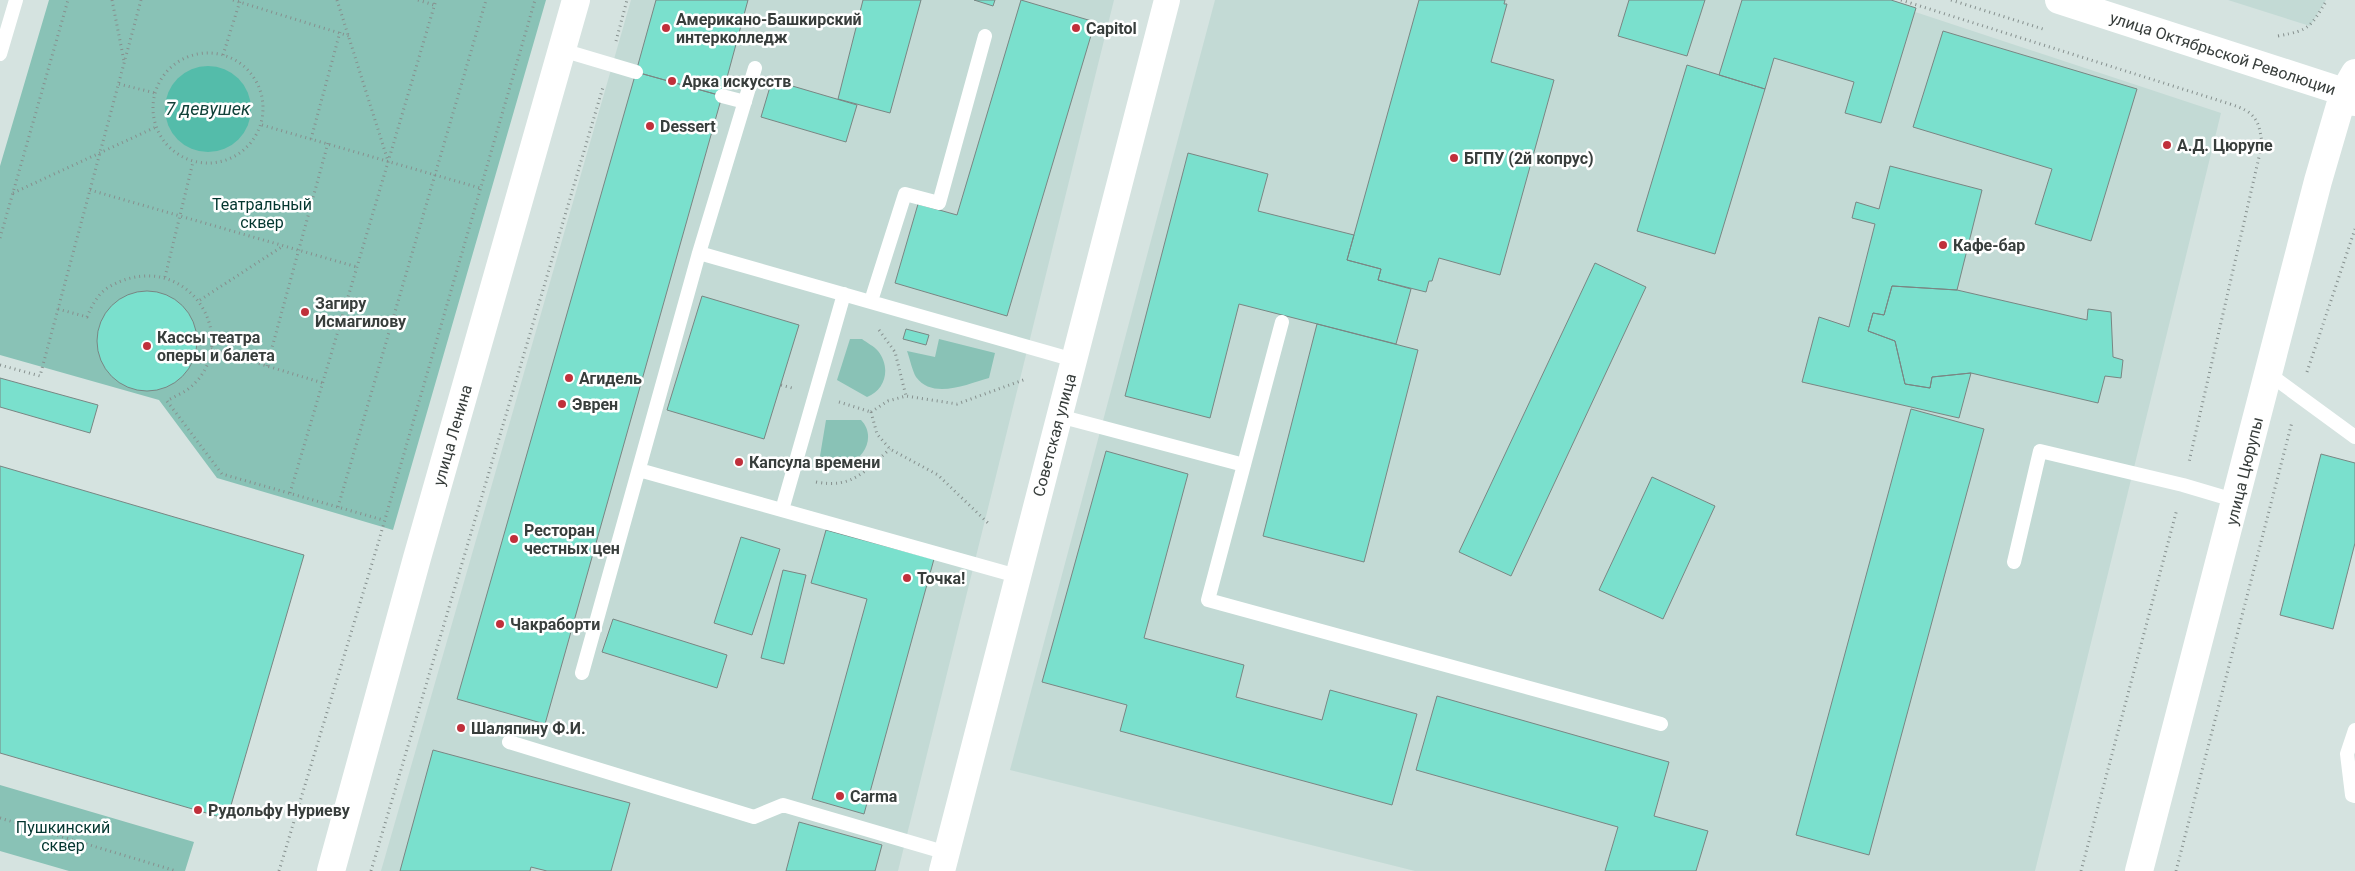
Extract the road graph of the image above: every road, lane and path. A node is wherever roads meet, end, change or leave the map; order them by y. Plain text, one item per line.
1 (16, 0) edge
2 (68, 0) edge
3 (112, 0) edge
4 (141, 0) edge
5 (232, 0) edge
6 (337, 0) edge
7 (418, 0) edge
8 (436, 0) edge
9 (486, 0) edge
10 (535, 0) edge
11 (576, 0) edge
12 (627, 0) edge
13 (1167, 0) edge
14 (1901, 0) edge
15 (2060, 0) edge
16 (2328, 0) edge
17 (239, 1) edge
18 (434, 5) junction
19 (340, 32) junction
20 (349, 36) junction
21 (985, 36) dead end
22 (2278, 36) dead end
23 (562, 50) junction
24 (0, 54) edge
25 (223, 55) junction
26 (124, 63) junction
27 (610, 64) junction
28 (755, 68) dead end
29 (636, 72) dead end
30 (119, 84) junction
31 (2352, 86) edge
32 (155, 93) junction
33 (722, 96) dead end
34 (745, 102) junction
35 (262, 125) junction
36 (156, 128) junction
37 (312, 139) junction
38 (328, 144) junction
39 (2262, 144) dead end
40 (100, 153) junction
41 (388, 161) junction
42 (193, 162) junction
43 (435, 174) junction
44 (480, 188) junction
45 (90, 190) junction
46 (13, 193) junction
47 (180, 216) junction
48 (2355, 229) edge
49 (0, 238) edge
50 (284, 246) junction
51 (299, 250) junction
52 (699, 253) junction
53 (357, 267) junction
54 (164, 278) junction
55 (844, 294) junction
56 (200, 300) junction
57 (872, 302) junction
58 (58, 309) junction
59 (1282, 322) dead end
60 (877, 327) dead end
61 (211, 349) junction
62 (1074, 360) junction
63 (0, 365) edge
64 (266, 366) junction
65 (2269, 374) junction
66 (1026, 379) dead end
67 (323, 383) junction
68 (906, 396) junction
69 (2299, 396) junction
70 (1059, 416) junction
71 (2355, 437) edge
72 (890, 449) junction
73 (1244, 465) junction
74 (639, 470) junction
75 (810, 481) dead end
76 (290, 493) junction
77 (2237, 500) junction
78 (338, 507) junction
79 (782, 510) junction
80 (383, 520) junction
81 (988, 523) dead end
82 (2014, 562) dead end
83 (1017, 576) junction
84 (582, 673) dead end
85 (1661, 724) dead end
86 (2355, 730) edge
87 (509, 742) dead end
88 (2355, 796) edge
89 (0, 818) edge
90 (944, 862) edge
91 (176, 871) edge
92 (279, 871) edge
93 (331, 871) edge
94 (371, 871) edge
95 (2139, 871) edge
96 (2176, 871) edge

1 - 24 lane
2 - 46 path
3 - 26 path
4 - 26 path
5 - 17 path
6 - 20 path
7 - 18 path
8 - 18 path
9 - 43 path
10 - 44 path
11 - 23 main road, улица Ленина
12 - 27 path
13 - 62 street, Советская улица
14 - 39 path
15 - 31 main road, улица Октябрьской Революции
16 - 22 path
17 - 19 path
17 - 25 path
18 - 41 path
19 - 20 path
19 - 37 path
20 - 41 path
21 - 57 lane
23 - 27 lane
23 - 93 main road, улица Ленина
25 - 32 path
25 - 35 path
26 - 30 path
27 - 29 lane
27 - 94 path
28 - 34 lane
30 - 32 path
30 - 40 path
31 - 65 main road, улица Цюрупы
32 - 36 path
33 - 34 lane
34 - 52 lane
35 - 37 path
35 - 42 path
36 - 40 path
36 - 42 path
37 - 38 path
38 - 41 path
38 - 51 path
40 - 45 path
40 - 46 path
41 - 43 path
41 - 53 path
42 - 47 path
43 - 44 path
43 - 78 path
44 - 80 path
45 - 47 path
45 - 58 path
46 - 49 path
47 - 50 path
47 - 54 path
48 - 69 path
50 - 51 path
50 - 56 path
51 - 53 path
51 - 64 path
52 - 55 lane
52 - 74 lane
53 - 67 path
54 - 56 path
54 - 58 path
55 - 57 lane
55 - 79 lane
56 - 61 path
57 - 62 lane
58 - 63 path
59 - 73 lane
60 - 68 path
61 - 64 path
61 - 76 path
62 - 70 street, Советская улица
64 - 67 path
65 - 69 lane
65 - 77 main road, улица Цюрупы
66 - 68 path
67 - 76 path
68 - 72 path
69 - 71 lane
69 - 96 path
70 - 73 lane
70 - 83 street, Советская улица
72 - 75 path
72 - 81 path
73 - 85 lane
74 - 79 lane
74 - 84 lane
76 - 78 path
77 - 82 lane
77 - 95 main road, улица Цюрупы
78 - 80 path
79 - 83 lane
80 - 92 path
83 - 90 street, Советская улица
86 - 88 lane
87 - 90 lane
89 - 91 path

